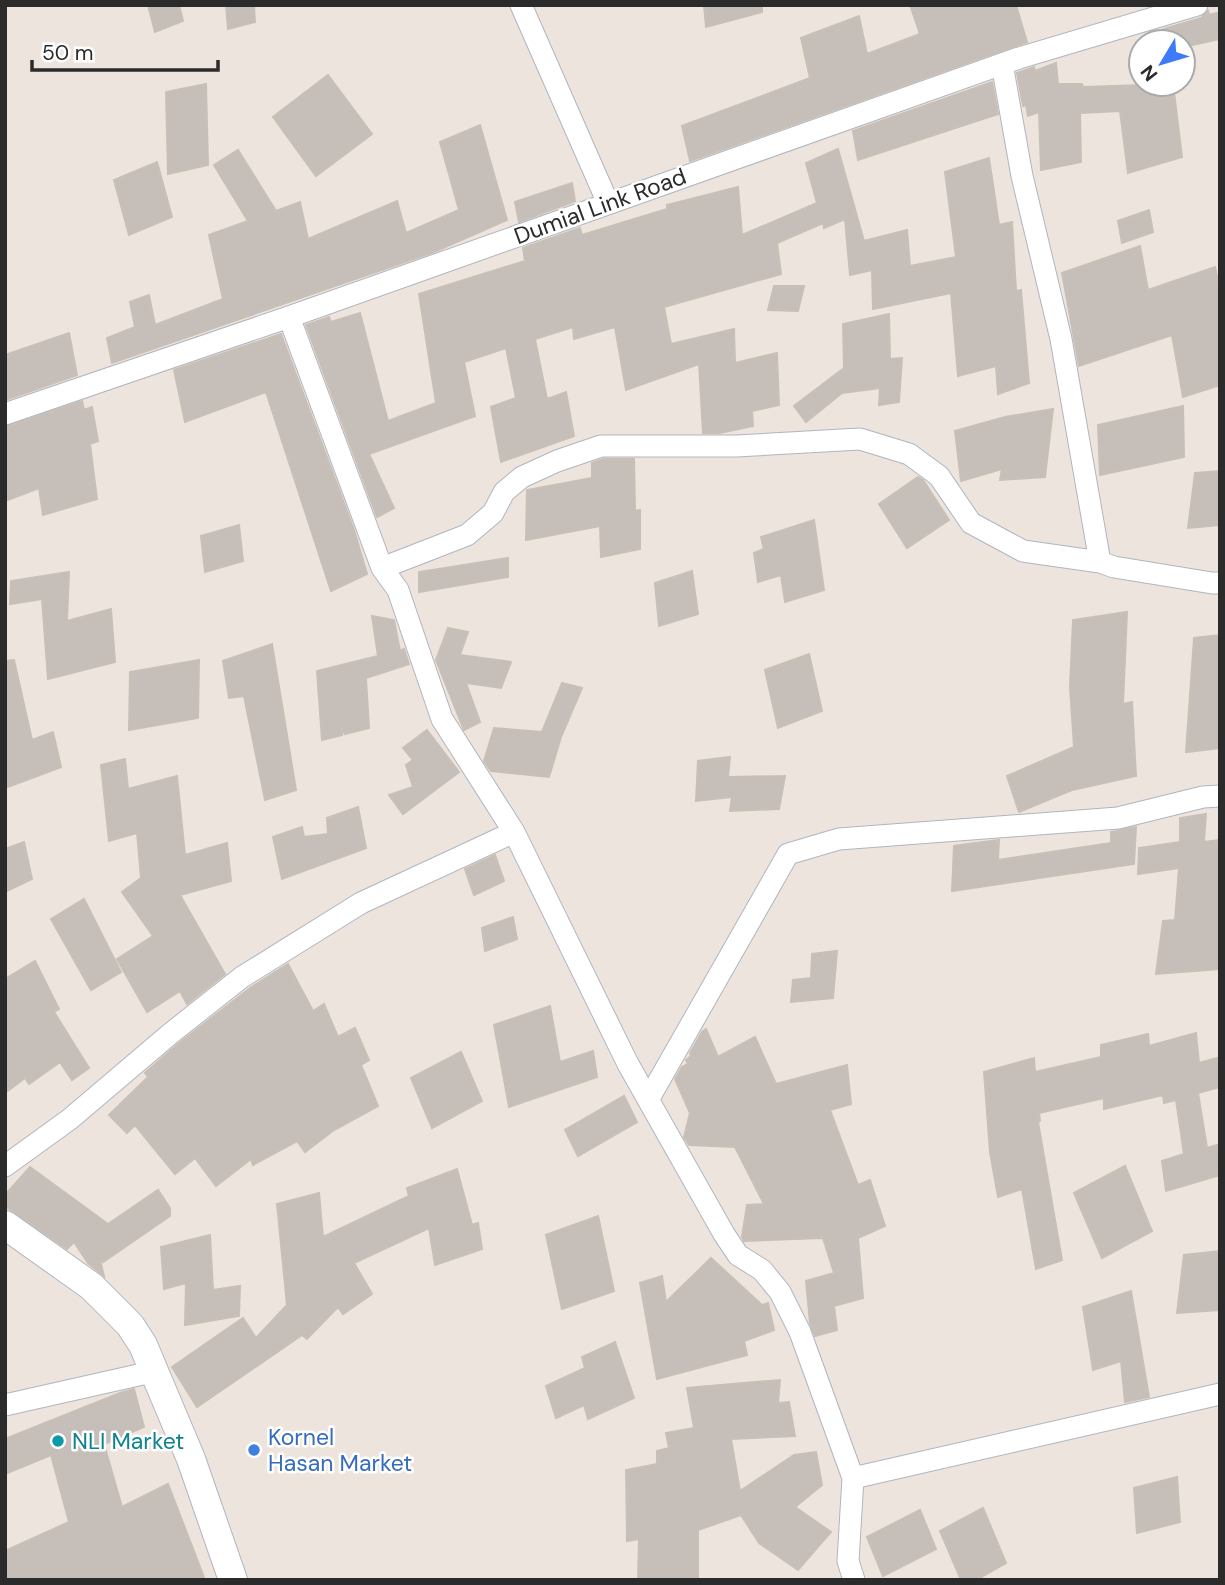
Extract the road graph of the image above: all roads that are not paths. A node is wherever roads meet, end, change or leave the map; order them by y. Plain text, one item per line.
1 (521, 5) edge
2 (1197, 5) edge
3 (1002, 64) junction
4 (608, 203) junction
5 (289, 317) junction
6 (5, 414) edge
7 (1100, 562) junction
8 (382, 568) junction
9 (1220, 583) edge
10 (1220, 796) edge
11 (514, 832) junction
12 (648, 1100) junction
13 (5, 1166) edge
14 (5, 1225) edge
15 (156, 1371) junction
16 (1220, 1394) edge
17 (5, 1405) edge
18 (853, 1478) junction
19 (233, 1580) edge
20 (854, 1580) edge

1 - 4 street
2 - 3 street, Dumial Link Road
3 - 4 street, Dumial Link Road
3 - 7 street
4 - 5 street, Dumial Link Road
5 - 6 street, Dumial Link Road
5 - 8 street
7 - 8 street
7 - 9 street
8 - 11 street
10 - 12 street
11 - 12 street
11 - 13 street
12 - 18 street
14 - 15 main road
15 - 17 street
15 - 19 main road
16 - 18 street
18 - 20 street

